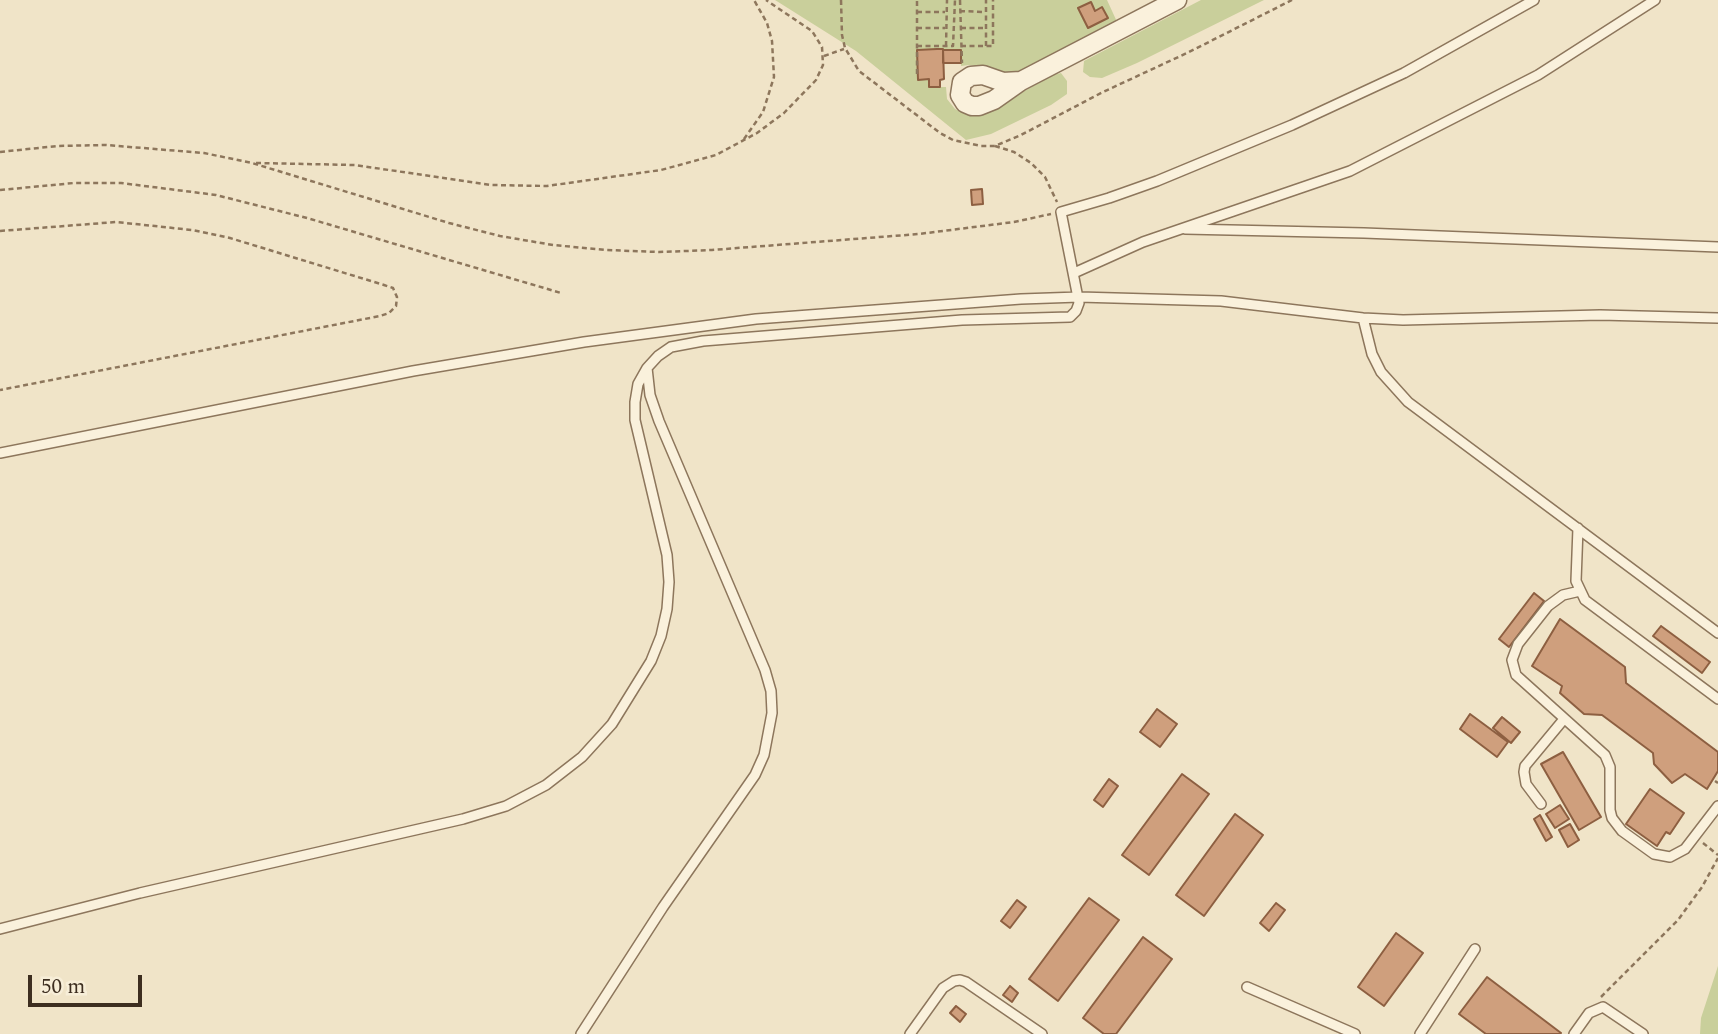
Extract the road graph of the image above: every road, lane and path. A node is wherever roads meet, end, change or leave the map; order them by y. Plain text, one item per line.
1 (754, 0) edge
2 (766, 0) edge
3 (917, 0) edge
4 (947, 0) edge
5 (955, 0) edge
6 (960, 0) edge
7 (986, 0) edge
8 (993, 0) edge
9 (1177, 0) edge
10 (1534, 0) edge
11 (1655, 0) edge
12 (960, 11) junction
13 (917, 12) junction
14 (947, 12) junction
15 (986, 12) junction
16 (917, 28) junction
17 (946, 28) junction
18 (961, 28) junction
19 (985, 28) junction
20 (917, 46) junction
21 (946, 46) junction
22 (961, 46) junction
23 (985, 46) junction
24 (845, 48) dead end
25 (824, 56) junction
26 (917, 74) dead end
27 (1021, 81) junction
28 (962, 82) junction
29 (742, 141) junction
30 (995, 146) dead end
31 (0, 152) edge
32 (252, 163) junction
33 (0, 190) edge
34 (1061, 212) junction
35 (1179, 229) junction
36 (0, 231) edge
37 (1718, 247) edge
38 (1074, 273) junction
39 (561, 293) dead end
40 (1079, 297) junction
41 (1363, 318) junction
42 (1718, 318) edge
43 (647, 368) junction
44 (0, 390) edge
45 (0, 453) edge
46 (1578, 528) junction
47 (1580, 591) junction
48 (1718, 633) edge
49 (1718, 699) edge
50 (1564, 719) junction
51 (1541, 804) dead end
52 (1718, 806) edge
53 (1718, 858) edge
54 (0, 929) edge
55 (1475, 949) dead end
56 (1247, 988) dead end
57 (1593, 1009) junction
58 (581, 1034) edge
59 (910, 1034) edge
60 (1042, 1034) edge
61 (1355, 1034) edge
62 (1420, 1034) edge
63 (1574, 1034) edge
64 (1643, 1034) edge

1 - 29 path
2 - 25 path
3 - 13 path
4 - 14 path
5 - 21 path
6 - 12 path
7 - 15 path
8 - 23 path
9 - 27 street
10 - 34 lane
11 - 35 lane
12 - 15 path
12 - 18 path
13 - 14 path
13 - 16 path
14 - 17 path
15 - 19 path
16 - 17 path
16 - 20 path
17 - 21 path
18 - 19 path
18 - 22 path
19 - 23 path
20 - 21 path
20 - 26 path
22 - 23 path
22 - 28 path
24 - 25 path
25 - 29 path
27 - 28 street
27 - 28 street
29 - 32 path
30 - 34 path
31 - 32 path
32 - 34 path
33 - 39 path
34 - 38 lane
35 - 37 lane
35 - 38 lane
36 - 44 path
38 - 40 lane
40 - 41 lane
40 - 43 lane
40 - 45 lane
41 - 42 lane
41 - 46 lane
43 - 54 lane
43 - 58 lane
46 - 47 lane
46 - 48 lane
47 - 49 lane
47 - 50 lane
50 - 51 lane
50 - 52 lane
53 - 57 path
55 - 62 lane
56 - 61 lane
57 - 63 lane
57 - 64 lane
59 - 60 lane

